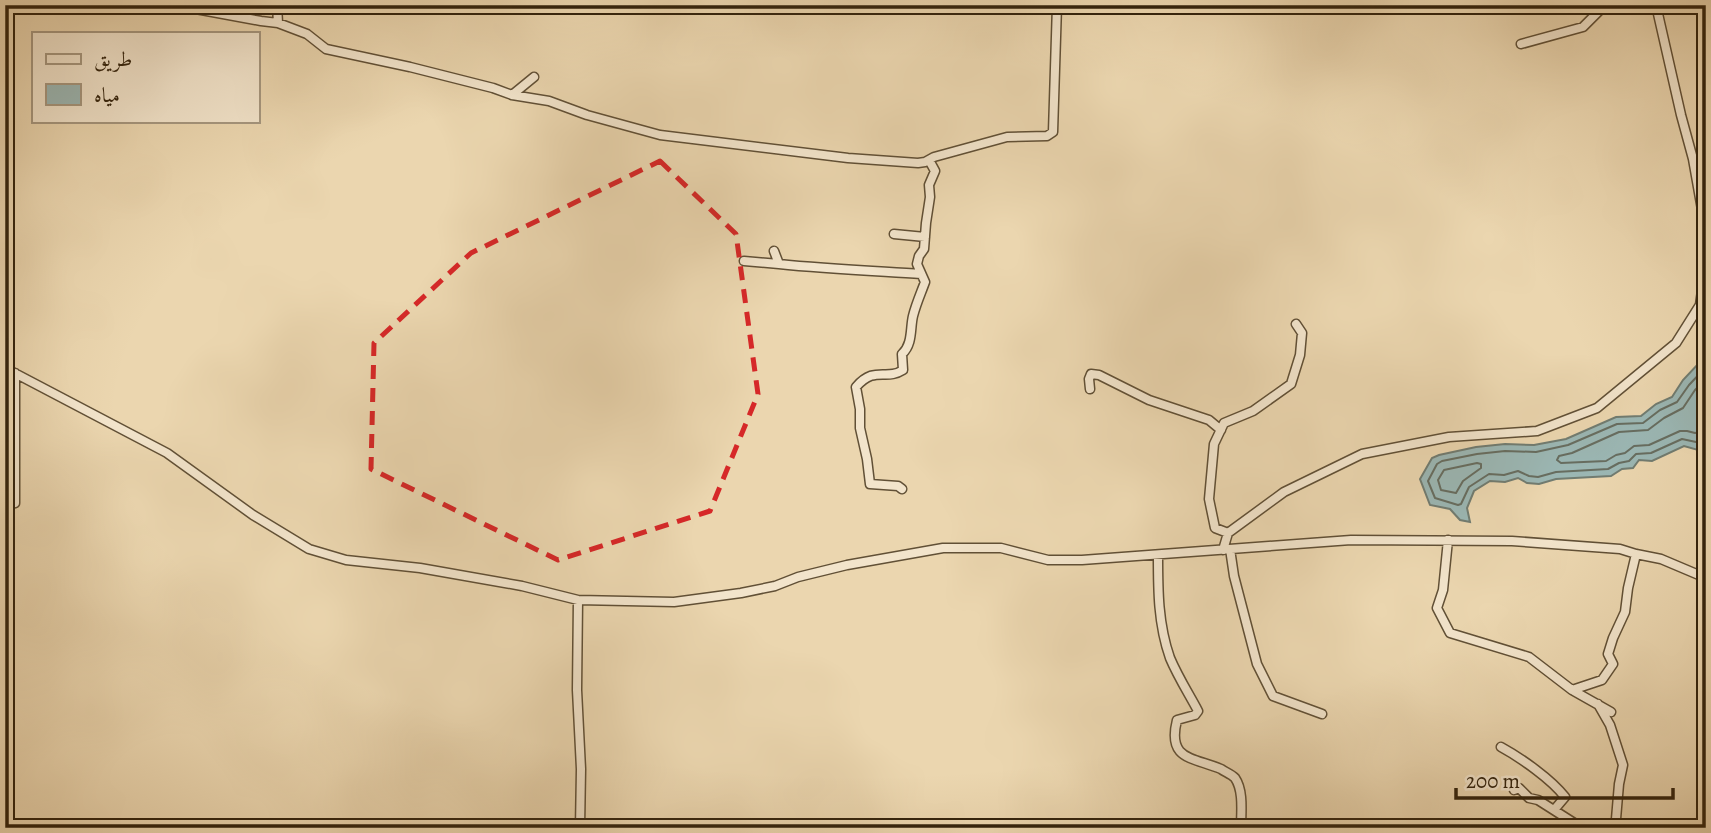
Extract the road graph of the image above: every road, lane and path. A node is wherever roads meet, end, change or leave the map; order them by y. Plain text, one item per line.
1 (153, 5) edge
2 (277, 5) edge
3 (1056, 5) edge
4 (1615, 5) edge
5 (1654, 6) edge
6 (278, 23) junction
7 (1521, 44) dead end
8 (534, 77) dead end
9 (512, 95) junction
10 (929, 160) junction
11 (1706, 232) edge
12 (894, 234) dead end
13 (925, 237) junction
14 (774, 251) dead end
15 (744, 261) dead end
16 (1706, 262) edge
17 (779, 264) junction
18 (921, 274) junction
19 (1296, 324) dead end
20 (5, 368) edge
21 (15, 373) junction
22 (1090, 388) dead end
23 (1221, 430) junction
24 (15, 467) junction
25 (5, 469) edge
26 (902, 489) dead end
27 (5, 505) edge
28 (1228, 533) junction
29 (1448, 540) junction
30 (1227, 550) junction
31 (1636, 554) junction
32 (1158, 555) junction
33 (1706, 578) edge
34 (578, 600) junction
35 (1572, 690) junction
36 (1598, 704) junction
37 (1611, 712) dead end
38 (1322, 714) dead end
39 (1501, 747) dead end
40 (1514, 790) dead end
41 (1555, 810) junction
42 (580, 828) edge
43 (1241, 828) edge
44 (1582, 828) edge
45 (1611, 828) edge

1 - 6 street
2 - 6 street
3 - 10 street
4 - 7 street
5 - 11 street
6 - 9 street
8 - 9 street
9 - 10 street
10 - 13 street
12 - 13 street
13 - 18 street
14 - 17 street
15 - 17 street
16 - 28 street
17 - 18 street
18 - 26 street
19 - 23 street
20 - 21 street
21 - 24 street
21 - 34 street
22 - 23 street
23 - 28 street
24 - 25 street
24 - 27 street
28 - 30 street
29 - 30 street
29 - 31 street
29 - 35 street
30 - 32 street
30 - 38 street
31 - 33 street
31 - 35 street
32 - 34 street
32 - 43 street
34 - 42 street
35 - 36 street
36 - 37 street
36 - 45 street
39 - 41 street
40 - 41 street
41 - 44 street

